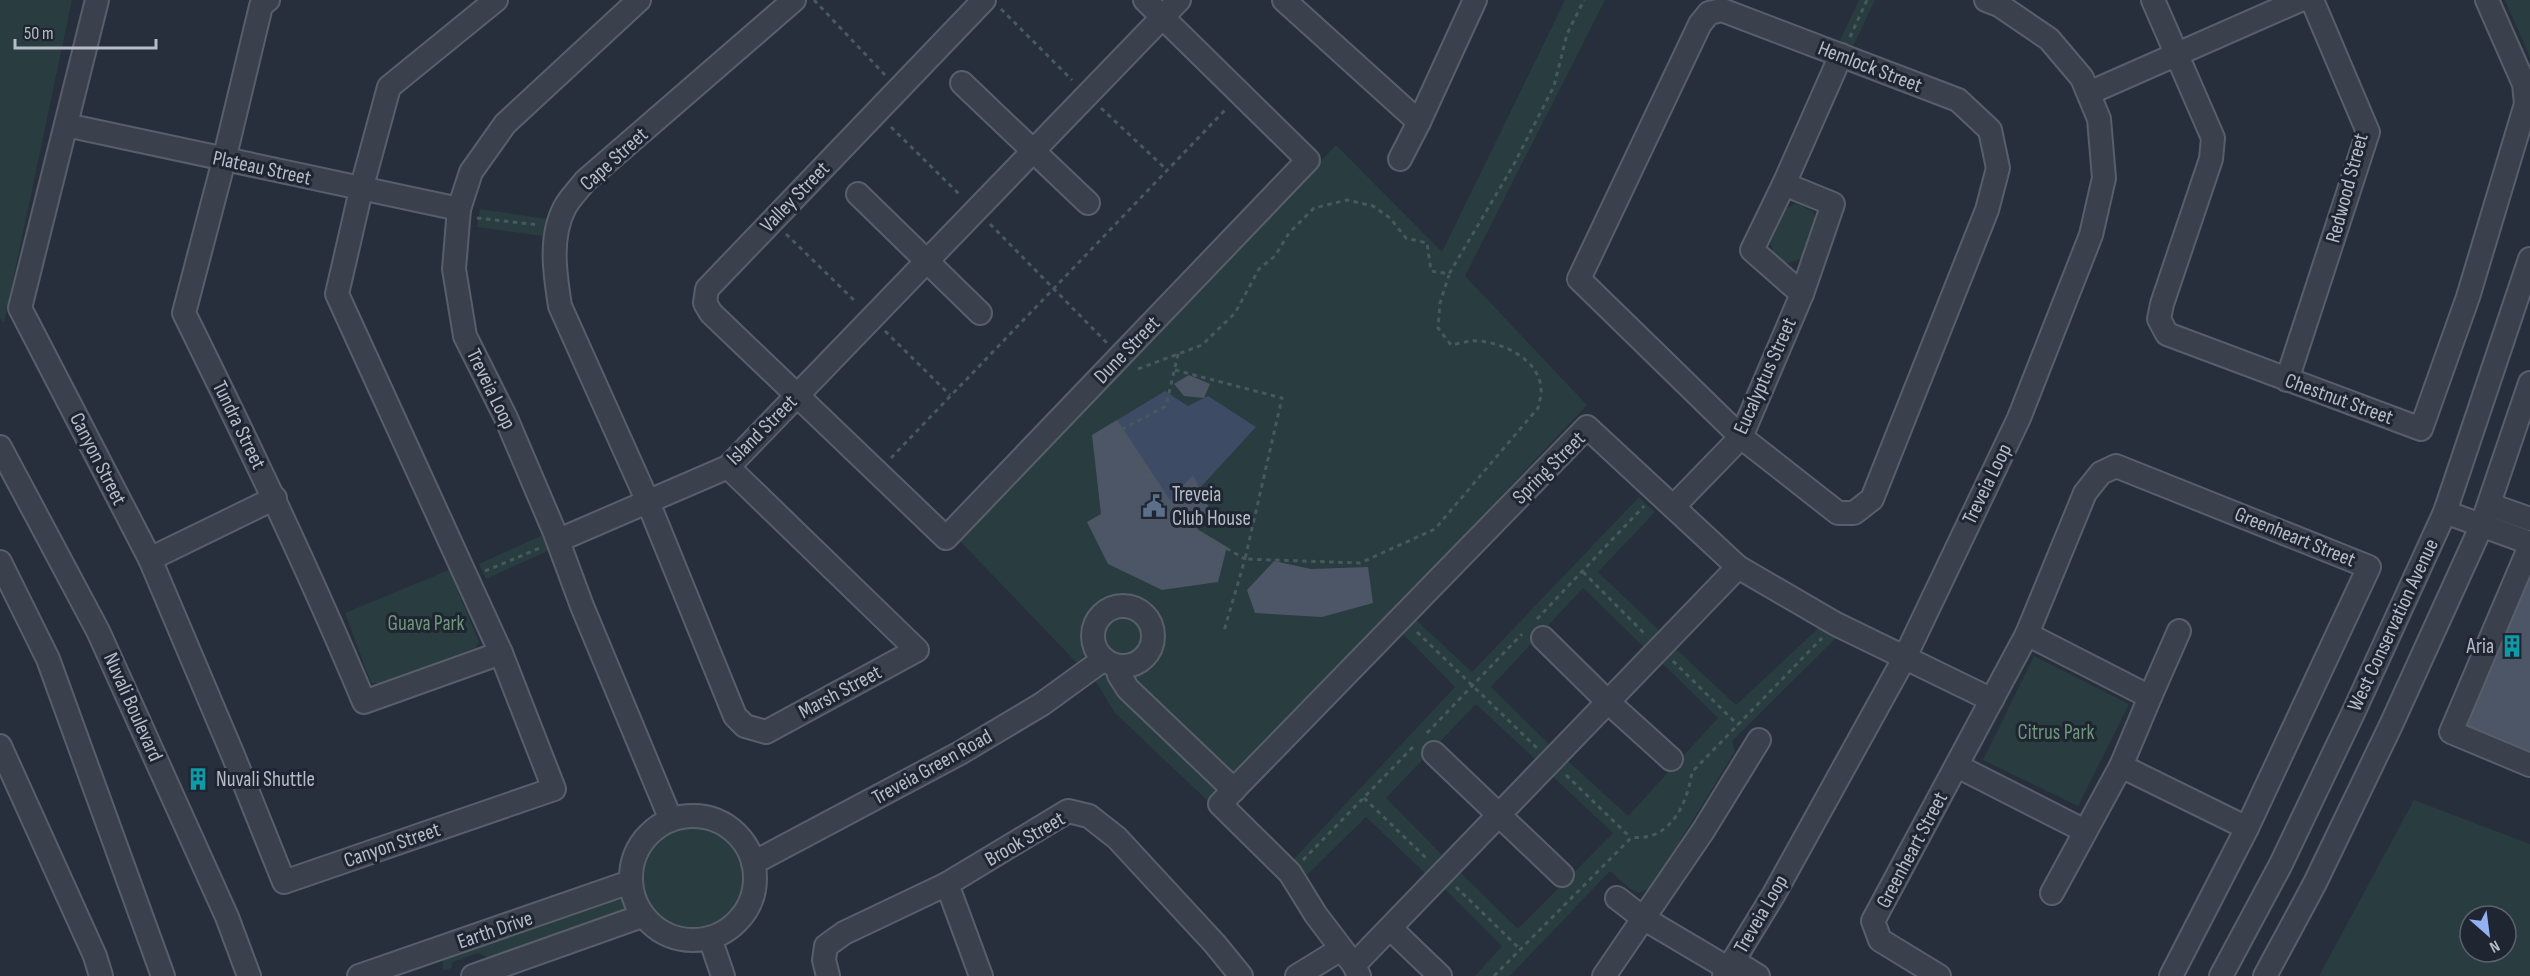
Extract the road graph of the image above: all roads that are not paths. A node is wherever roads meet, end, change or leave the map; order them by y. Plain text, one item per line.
1 (97, 0) edge
2 (268, 0) edge
3 (496, 0) edge
4 (639, 0) edge
5 (794, 0) edge
6 (984, 0) edge
7 (1145, 0) edge
8 (1179, 0) edge
9 (1284, 0) edge
10 (1475, 0) edge
11 (1986, 0) edge
12 (2153, 0) edge
13 (2300, 0) edge
14 (2312, 0) edge
15 (2487, 0) edge
16 (1163, 17) junction
17 (2177, 55) junction
18 (1841, 56) junction
19 (962, 83) dead end
20 (2089, 93) junction
21 (1419, 122) junction
22 (66, 124) junction
23 (1032, 150) junction
24 (1400, 159) dead end
25 (224, 160) junction
26 (1784, 184) junction
27 (361, 190) junction
28 (858, 194) dead end
29 (1088, 203) dead end
30 (458, 213) junction
31 (2530, 259) edge
32 (926, 263) junction
33 (1802, 294) junction
34 (980, 313) dead end
35 (2287, 380) junction
36 (2530, 383) edge
37 (798, 395) junction
38 (1741, 437) junction
39 (0, 447) edge
40 (728, 467) junction
41 (275, 498) junction
42 (1666, 499) junction
43 (648, 502) junction
44 (2490, 505) junction
45 (2445, 512) junction
46 (2530, 519) edge
47 (2481, 527) junction
48 (559, 540) junction
49 (2530, 544) edge
50 (150, 560) junction
51 (0, 562) edge
52 (1738, 567) junction
53 (1536, 628) road end
54 (2179, 631) dead end
55 (2027, 634) junction
56 (501, 653) junction
57 (1905, 657) junction
58 (2150, 697) junction
59 (1992, 700) junction
60 (1608, 702) junction
61 (1759, 740) dead end
62 (1426, 743) road end
63 (0, 747) edge
64 (1671, 759) dead end
65 (2121, 765) junction
66 (2530, 765) edge
67 (1957, 766) junction
68 (1227, 783) junction
69 (1499, 814) junction
70 (671, 820) junction
71 (2247, 828) junction
72 (2085, 831) junction
73 (750, 856) junction
74 (1562, 875) dead end
75 (630, 882) junction
76 (947, 884) junction
77 (2052, 893) dead end
78 (1617, 898) dead end
79 (642, 916) junction
80 (1643, 918) junction
81 (1391, 929) junction
82 (710, 938) junction
83 (1351, 963) edge
84 (1729, 969) edge
85 (101, 976) edge
86 (163, 976) edge
87 (249, 976) edge
88 (359, 976) edge
89 (473, 976) edge
90 (723, 976) edge
91 (828, 976) edge
92 (981, 976) edge
93 (1241, 976) edge
94 (1297, 976) edge
95 (1440, 976) edge
96 (1604, 976) edge
97 (1758, 976) edge
98 (1939, 976) edge
99 (2171, 976) edge
100 (2221, 976) edge
101 (2265, 976) edge

1 - 22 street, Canyon Street
2 - 25 street, Tundra Street
3 - 27 street, Canyon Street
4 - 30 street, Treveia Loop
5 - 43 street, Cape Street
6 - 37 street, Valley Street
7 - 16 street
8 - 16 street, Island Street
9 - 21 street
10 - 21 street
11 - 20 street, Treveia Loop
12 - 17 street, Chestnut Street
13 - 17 street
14 - 35 street, Redwood Street
15 - 35 street, Chestnut Street
16 - 23 street, Island Street
16 - 37 street, Dune Street
17 - 20 street
17 - 35 street, Chestnut Street
18 - 26 street, Eucalyptus Street
18 - 38 street, Hemlock Street
18 - 38 street, Hemlock Street
19 - 23 street
20 - 57 street, Treveia Loop
21 - 24 street
22 - 25 street, Plateau Street
22 - 50 street, Canyon Street
23 - 29 street
23 - 32 street, Island Street
25 - 27 street, Plateau Street
25 - 41 street, Tundra Street
26 - 33 street, Eucalyptus Street
26 - 33 street, Eucalyptus Street
27 - 30 street, Plateau Street
27 - 56 street, Canyon Street
28 - 32 street
30 - 48 street, Treveia Loop
31 - 45 street, West Conservation Avenue
32 - 34 street
32 - 37 street, Island Street
33 - 38 street, Eucalyptus Street
36 - 44 street, West Conservation Avenue
37 - 40 street, Island Street
38 - 42 street, Eucalyptus Street
39 - 87 street, Nuvali Boulevard
40 - 43 street, Island Street
40 - 43 street, Marsh Street
41 - 50 street
41 - 56 street, Tundra Street
42 - 52 street, Spring Street
42 - 68 street, Spring Street
43 - 48 street, Island Street
44 - 46 street
44 - 47 street, West Conservation Avenue
45 - 47 street
45 - 100 street, West Conservation Avenue
47 - 49 street
47 - 101 street, West Conservation Avenue
48 - 70 street, Treveia Loop
49 - 66 street
50 - 56 street, Canyon Street
51 - 86 street
52 - 57 street, Spring Street
52 - 60 street
53 - 60 street
54 - 58 street
55 - 58 street
55 - 59 street, Greenheart Street
55 - 71 street, Greenheart Street
57 - 59 street
57 - 84 street, Treveia Loop
58 - 65 street
59 - 67 street, Greenheart Street
60 - 64 street
60 - 69 street
61 - 80 street
62 - 69 street
63 - 85 street
65 - 71 street
65 - 72 street
67 - 72 street
67 - 98 street, Greenheart Street
68 - 73 street, Treveia Green Road
68 - 83 street
69 - 74 street
69 - 81 street
70 - 73 street
70 - 75 street
71 - 99 street, Greenheart Street
72 - 77 street
73 - 82 street
75 - 79 street
75 - 88 street, Earth Drive
76 - 91 street, Brook Street
76 - 92 street
76 - 93 street, Brook Street
78 - 80 street
79 - 82 street
79 - 89 street, Earth Drive
80 - 84 street
80 - 96 street
81 - 83 street
81 - 95 street
82 - 90 street
83 - 94 street
84 - 97 street

